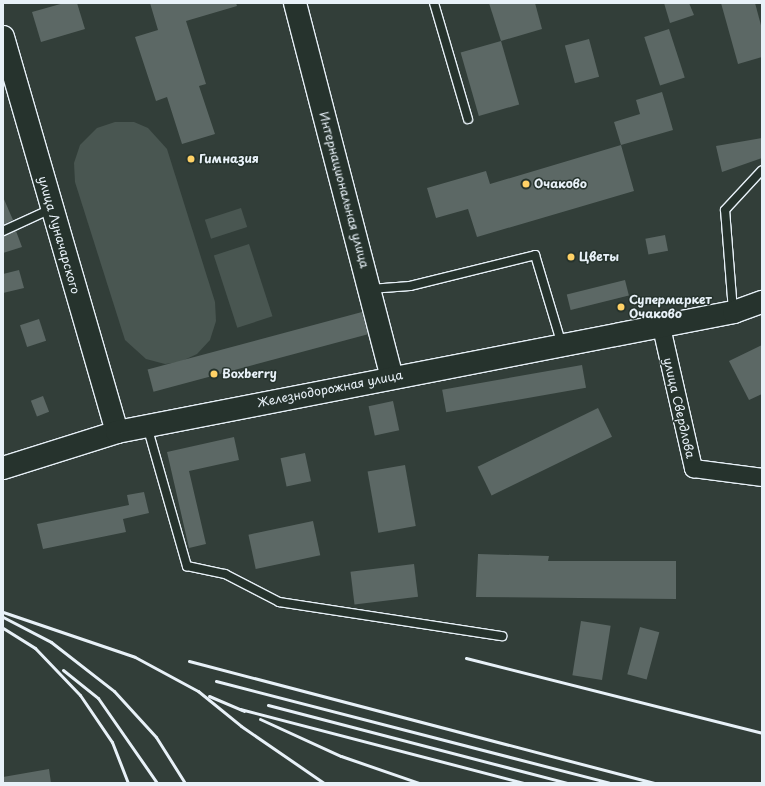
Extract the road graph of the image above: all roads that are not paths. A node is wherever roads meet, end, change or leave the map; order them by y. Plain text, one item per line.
1 (295, 3) edge
2 (306, 3) edge
3 (434, 3) edge
4 (3, 38) edge
5 (468, 119) dead end
6 (762, 170) edge
7 (51, 209) junction
8 (3, 231) edge
9 (374, 288) junction
10 (762, 302) edge
11 (734, 312) junction
12 (661, 327) junction
13 (562, 346) junction
14 (396, 376) junction
15 (147, 426) junction
16 (117, 432) junction
17 (3, 468) edge
18 (762, 477) edge
19 (502, 636) dead end

1 - 9 street, Интернациональная улица
2 - 9 street, Интернациональная улица
3 - 5 lane
4 - 7 street, улица Луначарского
6 - 11 lane
7 - 8 lane
7 - 16 street, улица Луначарского
9 - 13 lane
9 - 14 street, Интернациональная улица
10 - 11 street, Железнодорожная улица
11 - 12 street, Железнодорожная улица
12 - 13 street, Железнодорожная улица
12 - 18 street, улица Свердлова
13 - 14 street, Железнодорожная улица
14 - 15 street, Железнодорожная улица
15 - 16 street, Железнодорожная улица
15 - 19 lane
16 - 17 street, Железнодорожная улица

